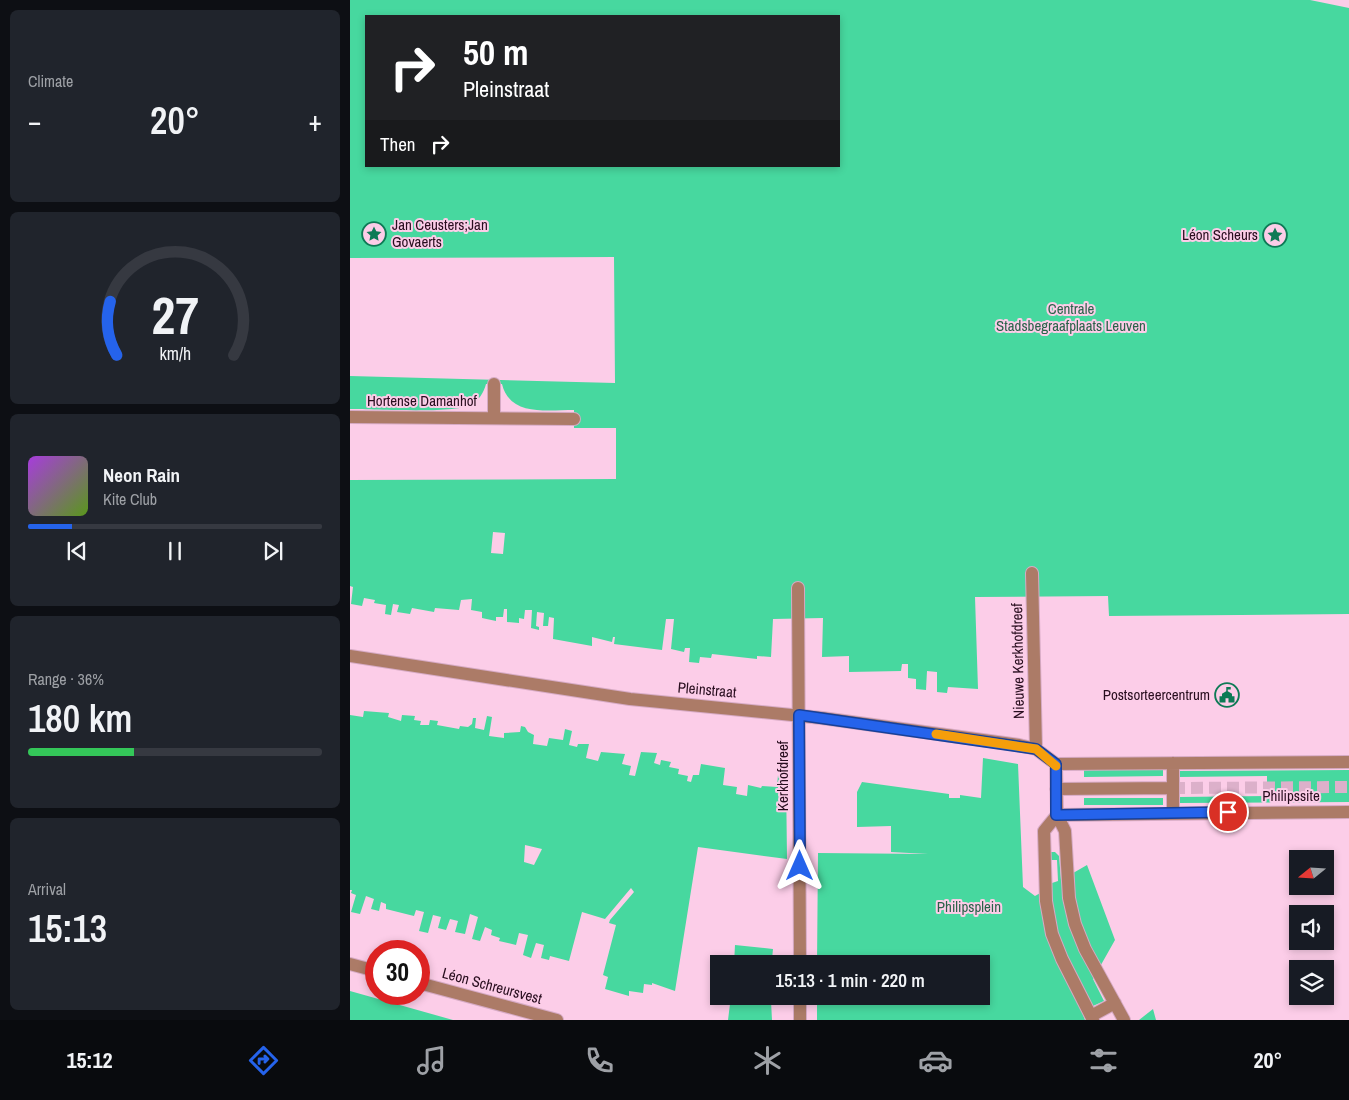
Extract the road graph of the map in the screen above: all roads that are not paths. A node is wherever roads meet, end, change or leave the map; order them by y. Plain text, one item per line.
1 (494, 384) dead end
2 (350, 417) edge
3 (494, 417) junction
4 (574, 419) dead end
5 (1032, 574) dead end
6 (798, 588) dead end
7 (350, 656) edge
8 (799, 715) junction
9 (1036, 749) junction
10 (1349, 762) edge
11 (1173, 763) junction
12 (1056, 764) junction
13 (1173, 788) junction
14 (1056, 790) junction
15 (1349, 812) edge
16 (1173, 813) junction
17 (1056, 815) junction
18 (800, 955) edge
19 (350, 964) edge
20 (365, 969) edge
21 (430, 986) edge
22 (1115, 1003) junction
23 (800, 1005) edge
24 (1092, 1018) edge
25 (1122, 1019) edge
26 (557, 1020) edge
27 (800, 1020) edge

1 - 3 street, Hortense Damanhof
2 - 3 street, Hortense Damanhof
3 - 4 street, Hortense Damanhof
5 - 9 street, Nieuwe Kerkhofdreef
6 - 8 street, Kerkhofdreef
7 - 8 street, Pleinstraat
8 - 9 street, Pleinstraat
8 - 18 street, Kerkhofdreef
9 - 12 street, Pleinstraat
10 - 11 street
11 - 12 street
11 - 13 street
12 - 14 street
13 - 14 street
13 - 16 street
14 - 17 street
15 - 16 street, Philipssite
16 - 17 street, Philipssite
17 - 22 street
17 - 24 street
19 - 20 street
21 - 26 street, Léon Schreursvest
22 - 24 street
22 - 25 street
23 - 27 street

